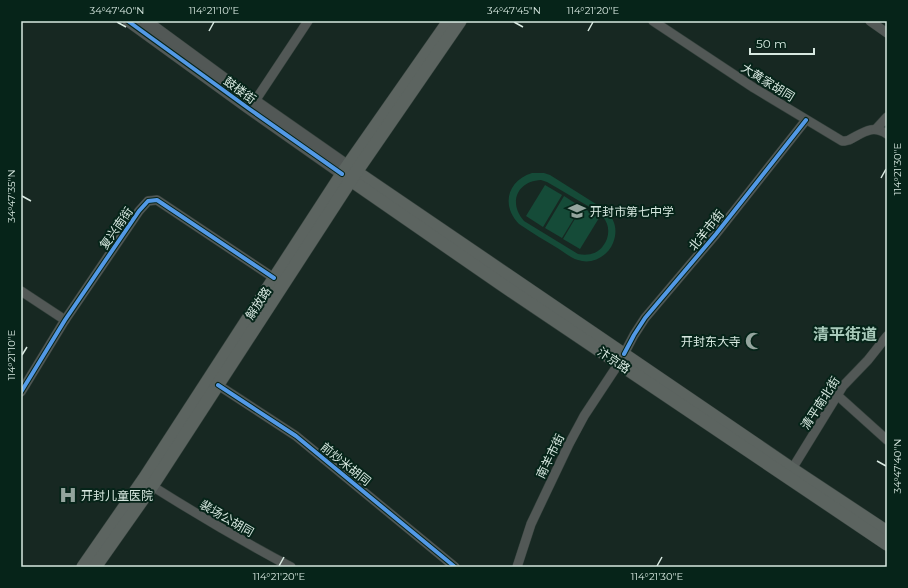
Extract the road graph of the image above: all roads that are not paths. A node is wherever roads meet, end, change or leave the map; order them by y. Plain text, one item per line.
1 (128, 21) edge
2 (146, 21) edge
3 (308, 21) edge
4 (449, 21) edge
5 (460, 21) edge
6 (653, 21) edge
7 (870, 21) edge
8 (887, 33) edge
9 (255, 101) junction
10 (887, 117) edge
11 (806, 120) junction
12 (876, 129) junction
13 (887, 134) edge
14 (349, 173) junction
15 (274, 278) junction
16 (21, 291) edge
17 (65, 320) junction
18 (887, 336) edge
19 (621, 358) junction
20 (218, 385) junction
21 (21, 392) edge
22 (838, 395) junction
23 (887, 440) edge
24 (792, 469) junction
25 (152, 486) junction
26 (887, 532) edge
27 (887, 544) edge
28 (82, 567) edge
29 (95, 567) edge
30 (291, 567) edge
31 (455, 567) edge
32 (517, 567) edge

1 - 14 street, 鼓楼街
2 - 9 street, 鼓楼街
3 - 9 street
4 - 14 main road, 解放路
5 - 14 main road, 解放路
6 - 11 street, 大黄家胡同
7 - 8 street
9 - 14 street, 鼓楼街
10 - 12 street
11 - 12 street, 大黄家胡同
11 - 19 street, 北羊市街
12 - 13 street
14 - 15 main road, 解放路
14 - 19 main road, 汴京路
14 - 20 main road, 解放路
15 - 17 street, 复兴南街
15 - 28 main road, 解放路
16 - 17 street
17 - 21 street, 复兴南街
18 - 22 street, 清平南北街
19 - 24 main road, 汴京路
19 - 27 main road, 汴京路
19 - 32 street, 南羊市街
20 - 25 main road, 解放路
20 - 31 street, 前炒米胡同
22 - 23 street
22 - 24 street, 清平南北街
24 - 26 main road, 汴京路
25 - 29 main road, 解放路
25 - 30 street, 裴场公胡同

